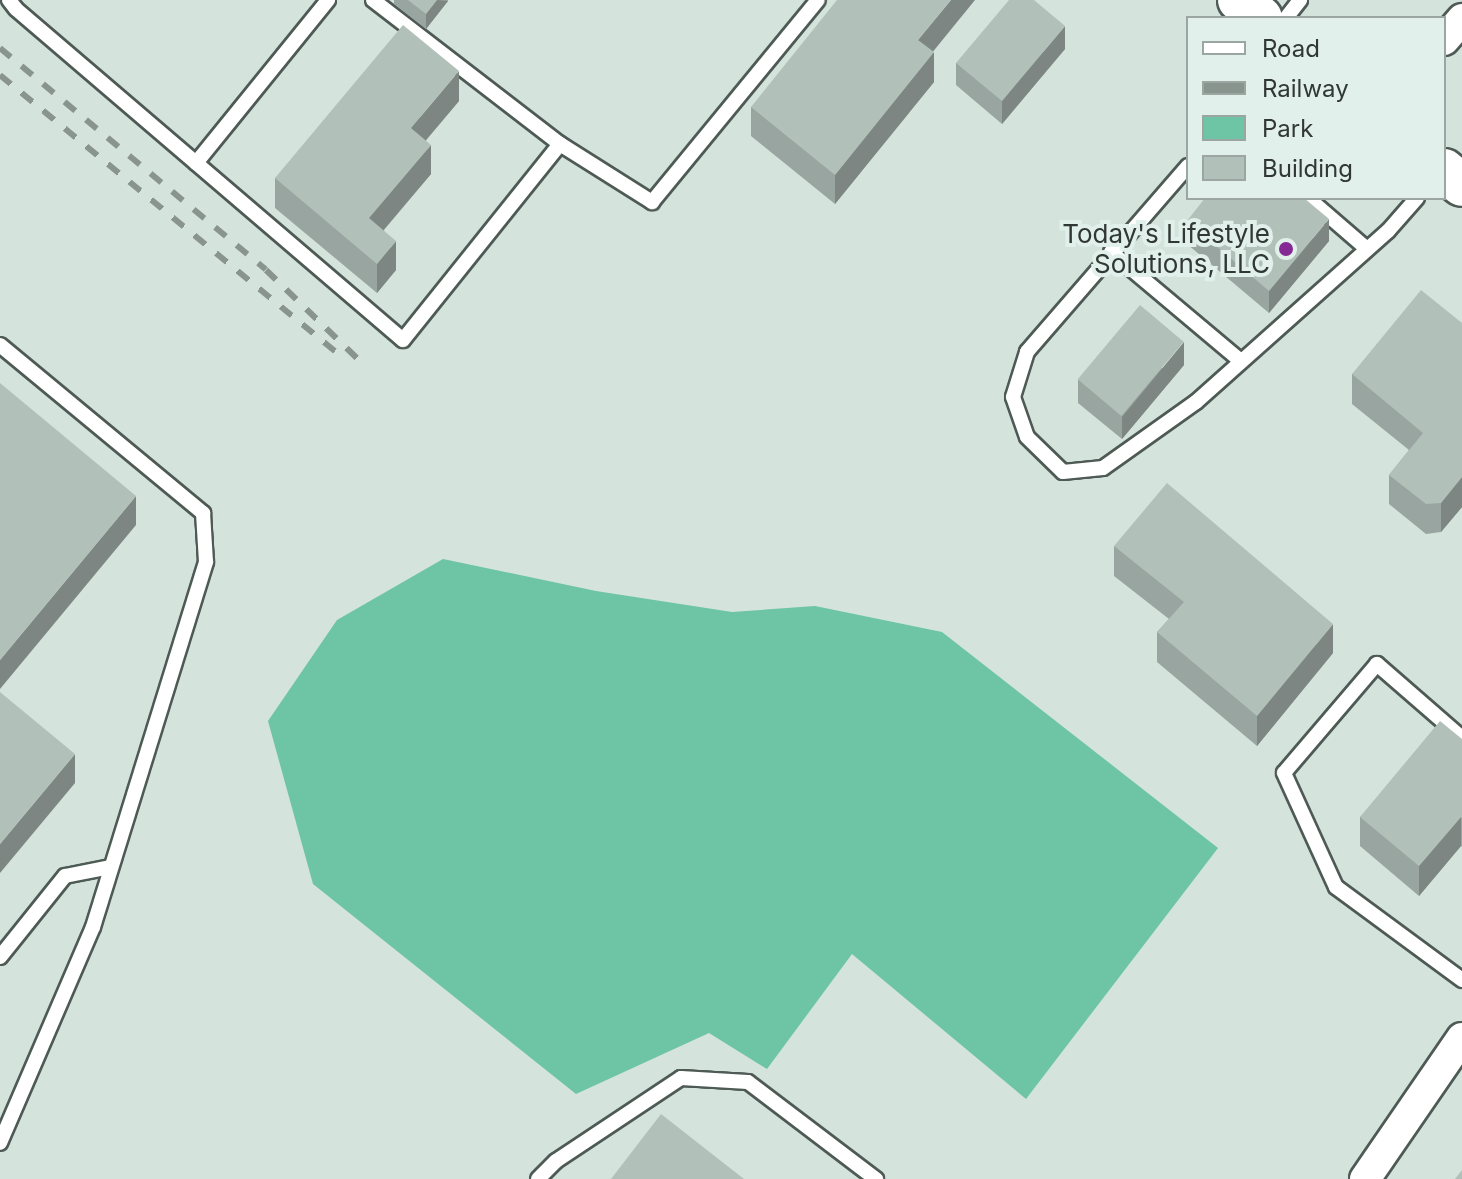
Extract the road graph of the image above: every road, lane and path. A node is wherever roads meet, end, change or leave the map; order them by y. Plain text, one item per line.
1 (9, 0) edge
2 (328, 0) edge
3 (373, 0) edge
4 (818, 0) edge
5 (1239, 0) edge
6 (1300, 0) edge
7 (1259, 16) edge
8 (1288, 16) edge
9 (560, 144) junction
10 (196, 163) junction
11 (1186, 168) edge
12 (1446, 172) edge
13 (1462, 185) edge
14 (1310, 200) edge
15 (1415, 200) edge
16 (1367, 249) junction
17 (1111, 252) junction
18 (0, 345) edge
19 (1241, 361) junction
20 (1462, 738) edge
21 (111, 867) junction
22 (0, 957) edge
23 (1462, 980) edge
24 (1462, 1038) edge
25 (0, 1143) edge
26 (538, 1179) edge
27 (876, 1179) edge
28 (1365, 1179) edge

1 - 10 lane
2 - 10 lane
3 - 9 lane
4 - 9 lane
5 - 7 street
6 - 8 lane
9 - 10 lane
11 - 17 lane
12 - 13 street
14 - 16 lane
15 - 16 lane
16 - 19 lane
17 - 19 lane
17 - 19 lane
18 - 21 lane
20 - 23 lane
21 - 22 lane
21 - 25 lane
24 - 28 street
26 - 27 lane

